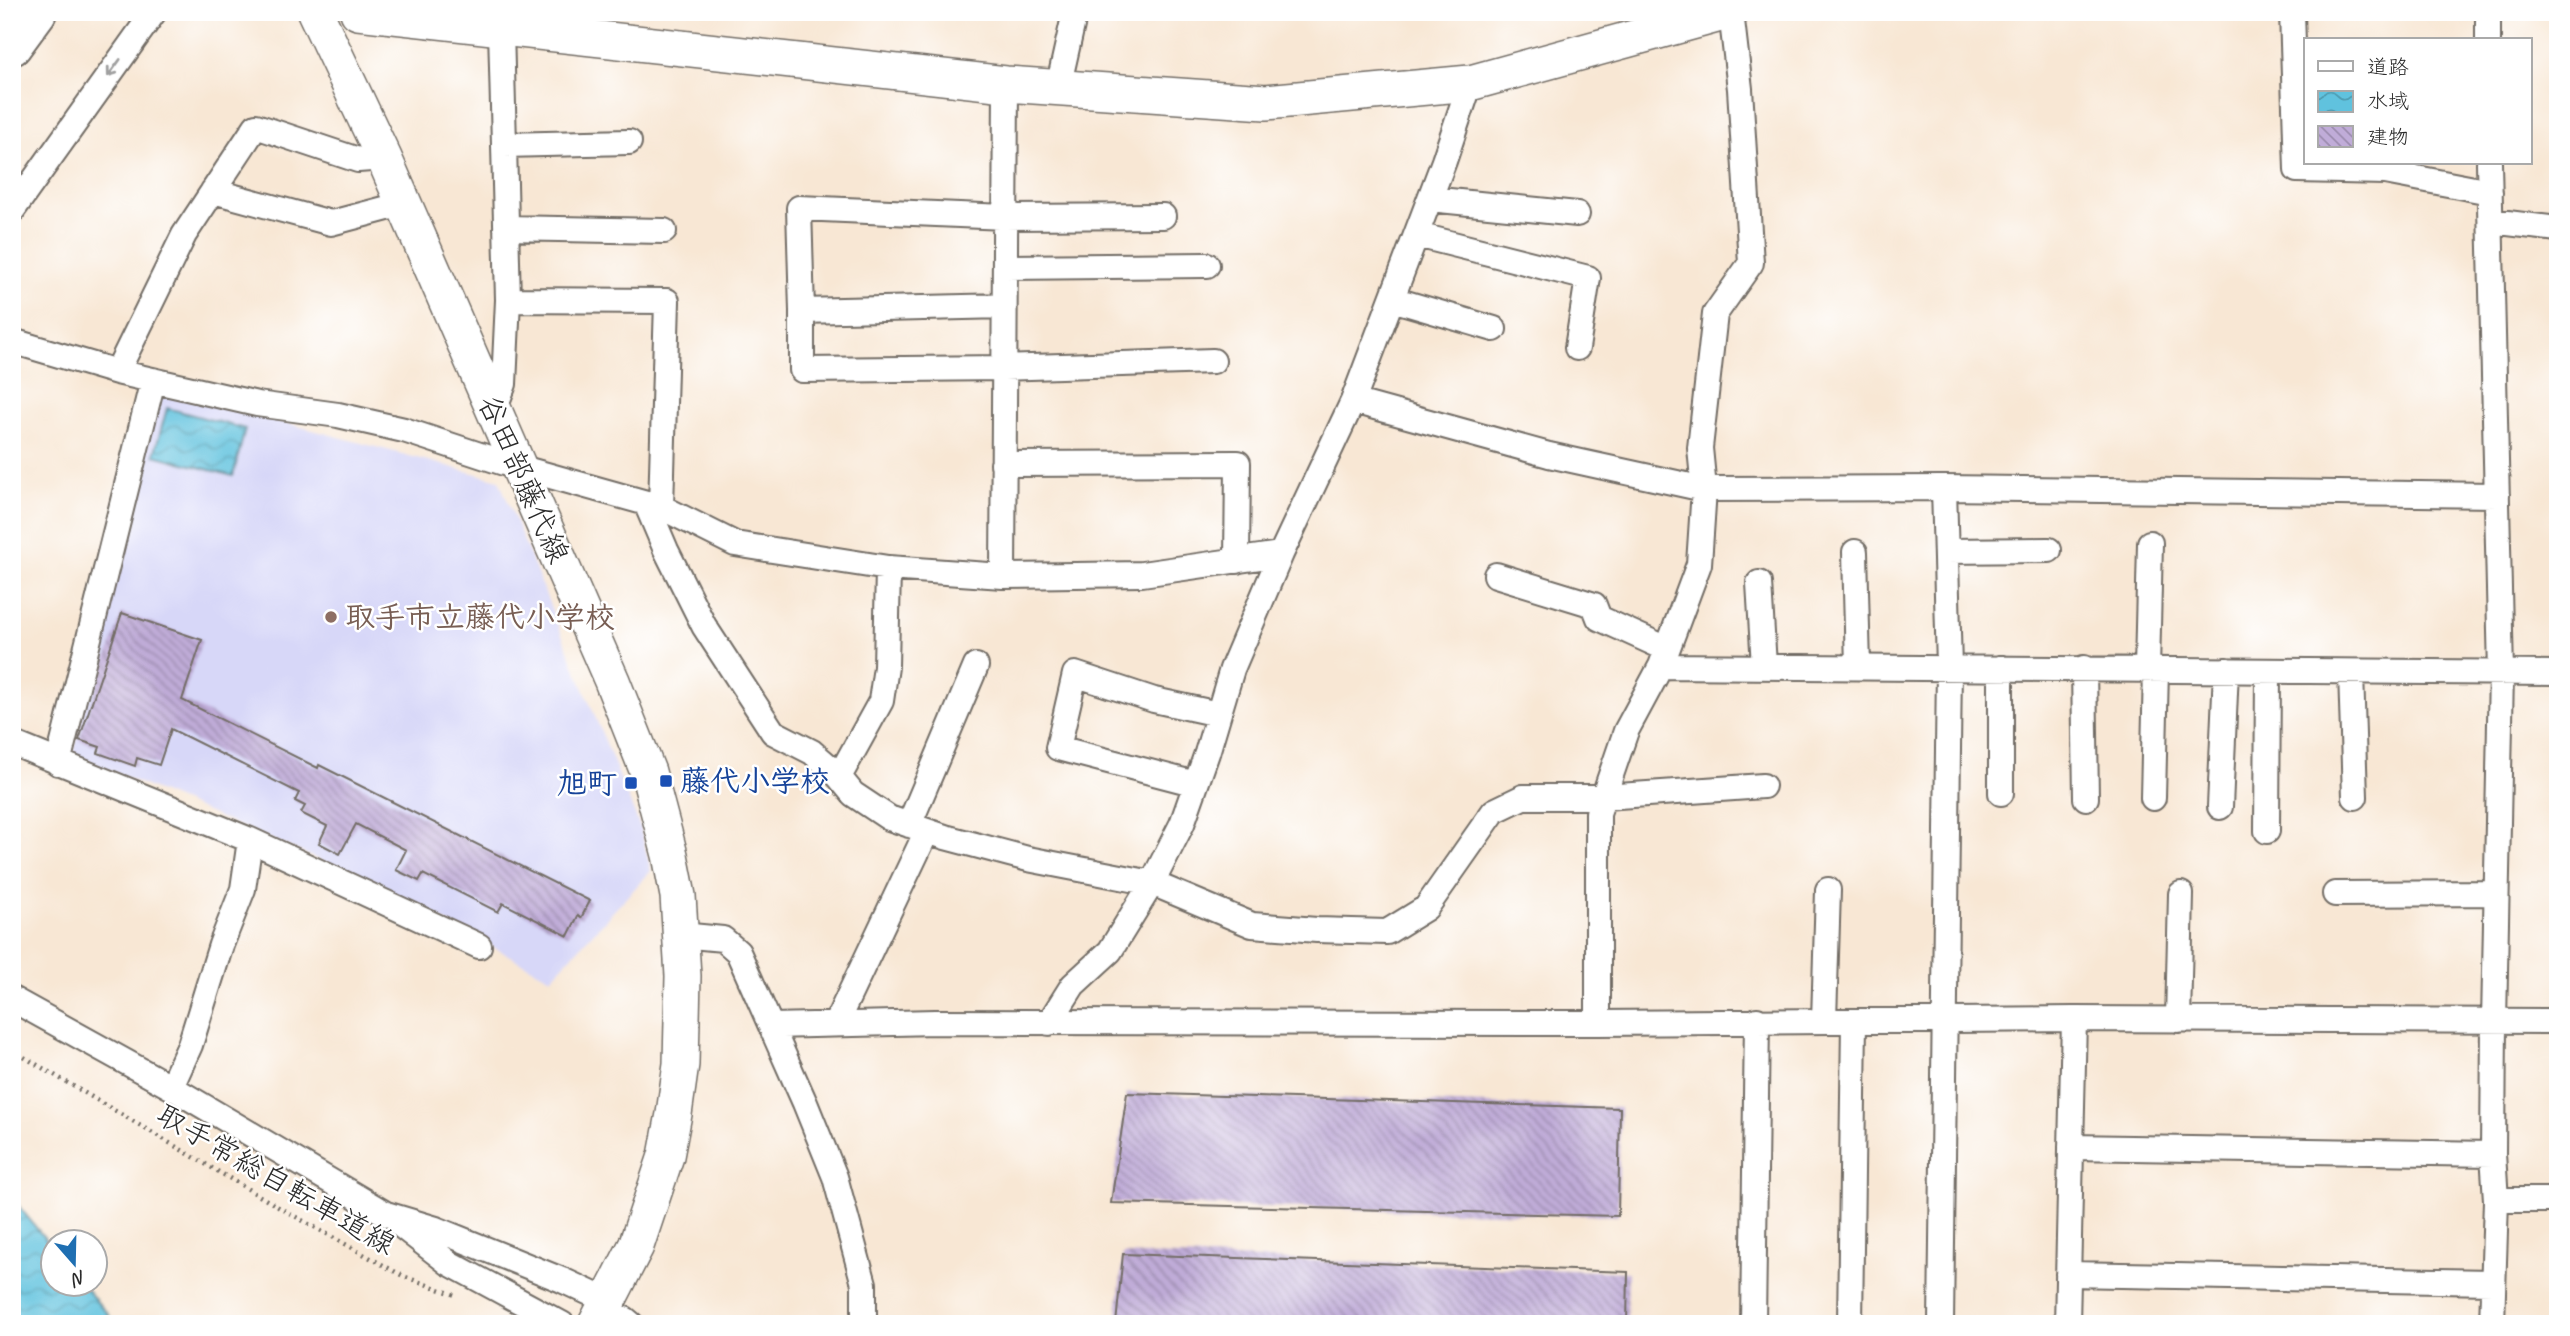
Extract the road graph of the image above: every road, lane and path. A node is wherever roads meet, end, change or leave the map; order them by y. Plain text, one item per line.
1 (37, 12) edge
2 (154, 12) edge
3 (315, 12) edge
4 (358, 12) edge
5 (1075, 12) edge
6 (1729, 12) edge
7 (2292, 12) edge
8 (2488, 12) edge
9 (503, 21) edge
10 (1653, 22) edge
11 (576, 24) edge
12 (2488, 38) edge
13 (12, 46) edge
14 (1006, 83) junction
15 (1470, 83) junction
16 (1058, 88) junction
17 (629, 142) dead end
18 (504, 145) junction
19 (384, 158) junction
20 (2489, 164) edge
21 (213, 191) junction
22 (2490, 192) junction
23 (1430, 199) junction
24 (403, 204) junction
25 (12, 211) edge
26 (1577, 214) dead end
27 (1163, 216) dead end
28 (1005, 217) junction
29 (2491, 221) junction
30 (506, 228) junction
31 (2558, 229) edge
32 (664, 230) dead end
33 (1416, 234) junction
34 (1207, 265) dead end
35 (1004, 267) junction
36 (1392, 299) junction
37 (508, 300) junction
38 (1004, 306) junction
39 (802, 311) junction
40 (1494, 329) dead end
41 (12, 341) edge
42 (1577, 348) dead end
43 (1213, 361) dead end
44 (1004, 368) junction
45 (117, 372) junction
46 (153, 380) junction
47 (1353, 401) junction
48 (494, 410) junction
49 (1003, 464) junction
50 (519, 467) junction
51 (1944, 488) junction
52 (1704, 489) junction
53 (2497, 495) junction
54 (653, 505) junction
55 (2150, 543) dead end
56 (2049, 550) dead end
57 (1946, 551) junction
58 (1855, 552) dead end
59 (1281, 554) junction
60 (1237, 561) junction
61 (888, 568) junction
62 (1496, 575) dead end
63 (1003, 576) junction
64 (1759, 583) dead end
65 (1664, 657) junction
66 (976, 666) dead end
67 (1763, 666) junction
68 (1858, 667) junction
69 (1949, 667) junction
70 (2001, 667) junction
71 (2084, 668) junction
72 (2151, 669) junction
73 (2226, 670) junction
74 (2267, 671) junction
75 (2351, 672) junction
76 (2501, 673) junction
77 (2558, 673) edge
78 (1218, 714) junction
79 (12, 743) edge
80 (58, 763) junction
81 (839, 776) junction
82 (1196, 784) junction
83 (1763, 786) dead end
84 (2001, 793) dead end
85 (1604, 797) junction
86 (2355, 797) dead end
87 (2086, 798) dead end
88 (2153, 798) dead end
89 (2220, 807) dead end
90 (918, 828) junction
91 (2267, 831) dead end
92 (250, 840) junction
93 (1152, 883) junction
94 (1828, 890) dead end
95 (2496, 893) junction
96 (2181, 894) dead end
97 (2335, 894) dead end
98 (681, 935) junction
99 (479, 946) dead end
100 (12, 999) edge
101 (2074, 1019) junction
102 (1757, 1020) junction
103 (1824, 1020) junction
104 (2178, 1020) junction
105 (1854, 1021) junction
106 (1943, 1021) junction
107 (2558, 1021) edge
108 (836, 1023) junction
109 (1049, 1023) junction
110 (1598, 1023) junction
111 (2494, 1023) junction
112 (772, 1026) junction
113 (12, 1050) edge
114 (171, 1087) junction
115 (2071, 1147) junction
116 (2493, 1154) junction
117 (2496, 1200) junction
118 (2558, 1200) edge
119 (386, 1214) junction
120 (2068, 1274) junction
121 (2492, 1282) junction
122 (461, 1297) dead end
123 (610, 1315) edge
124 (562, 1324) edge
125 (864, 1324) edge
126 (1753, 1324) edge
127 (1850, 1324) edge
128 (1941, 1324) edge
129 (2067, 1324) edge
130 (2492, 1324) edge

1 - 13 highway
2 -> 25 street
3 - 19 main road, 谷田部藤代線
4 - 9 main road
5 - 16 street
6 - 10 main road
6 - 52 street
7 - 22 street
8 - 12 street
9 - 11 main road
9 - 18 street
10 - 15 main road
11 - 14 main road
14 - 16 main road
14 - 28 street
15 - 16 main road
15 - 23 street
17 - 18 street
18 - 30 street
19 - 21 street
19 - 24 main road, 谷田部藤代線
20 - 22 street
21 - 24 street
21 - 45 street
22 - 29 street
23 - 26 street
23 - 33 street
24 - 48 main road, 谷田部藤代線
27 - 28 street
28 - 35 street
28 - 39 street
29 - 31 street
29 - 53 street
30 - 32 street
30 - 37 street
33 - 36 street
33 - 42 street
34 - 35 street
35 - 38 street
36 - 40 street
36 - 47 street
37 - 48 street
37 - 54 street
38 - 39 street
38 - 44 street
39 - 44 street
41 - 45 street
43 - 44 street
44 - 49 street
45 - 46 street
46 - 50 street
46 - 80 street
47 - 52 street
47 - 59 street
48 - 50 main road, 谷田部藤代線
49 - 60 street
49 - 63 street
50 - 54 street
50 - 98 main road, 谷田部藤代線
51 - 52 street
51 - 53 street
51 - 57 street
52 - 65 street
53 - 76 street
54 - 61 street
54 - 81 street
55 - 72 street
56 - 57 street
57 - 69 street
58 - 68 street
59 - 60 street
59 - 78 street
60 - 63 street
61 - 63 street
61 - 81 street
62 - 65 street
64 - 67 street
65 - 67 street
65 - 85 street
66 - 90 street
67 - 68 street
68 - 69 street
69 - 70 street
69 - 106 street
70 - 71 street
70 - 84 street
71 - 72 street
71 - 87 street
72 - 73 street
72 - 88 street
73 - 74 street
73 - 89 street
74 - 75 street
74 - 91 street
75 - 76 street
75 - 86 street
76 - 77 street
76 - 95 street
78 - 82 street
78 - 82 street
79 - 80 street
80 - 92 street
81 - 90 street
82 - 93 street
83 - 85 street
85 - 93 street
85 - 110 street
90 - 93 street
90 - 108 street
92 - 99 street
92 - 114 street
93 - 109 street
94 - 103 street
95 - 97 street
95 - 111 street
96 - 104 street
98 - 112 street
98 - 123 main road, 谷田部藤代線
100 - 114 street
101 - 104 street
101 - 106 street
101 - 115 street
102 - 103 street
102 - 110 street
102 - 126 street
103 - 105 street
104 - 111 street
105 - 106 street
105 - 127 street
106 - 128 street
107 - 111 street
108 - 109 street
108 - 112 street
109 - 110 street
111 - 116 street
112 - 125 street
113 - 122 path, 取手常総自転車道線
114 - 119 street
115 - 116 street
115 - 120 street
116 - 117 street
117 - 118 street
117 - 121 street
119 - 123 street
119 - 124 street
120 - 121 street
120 - 129 street
121 - 130 street

